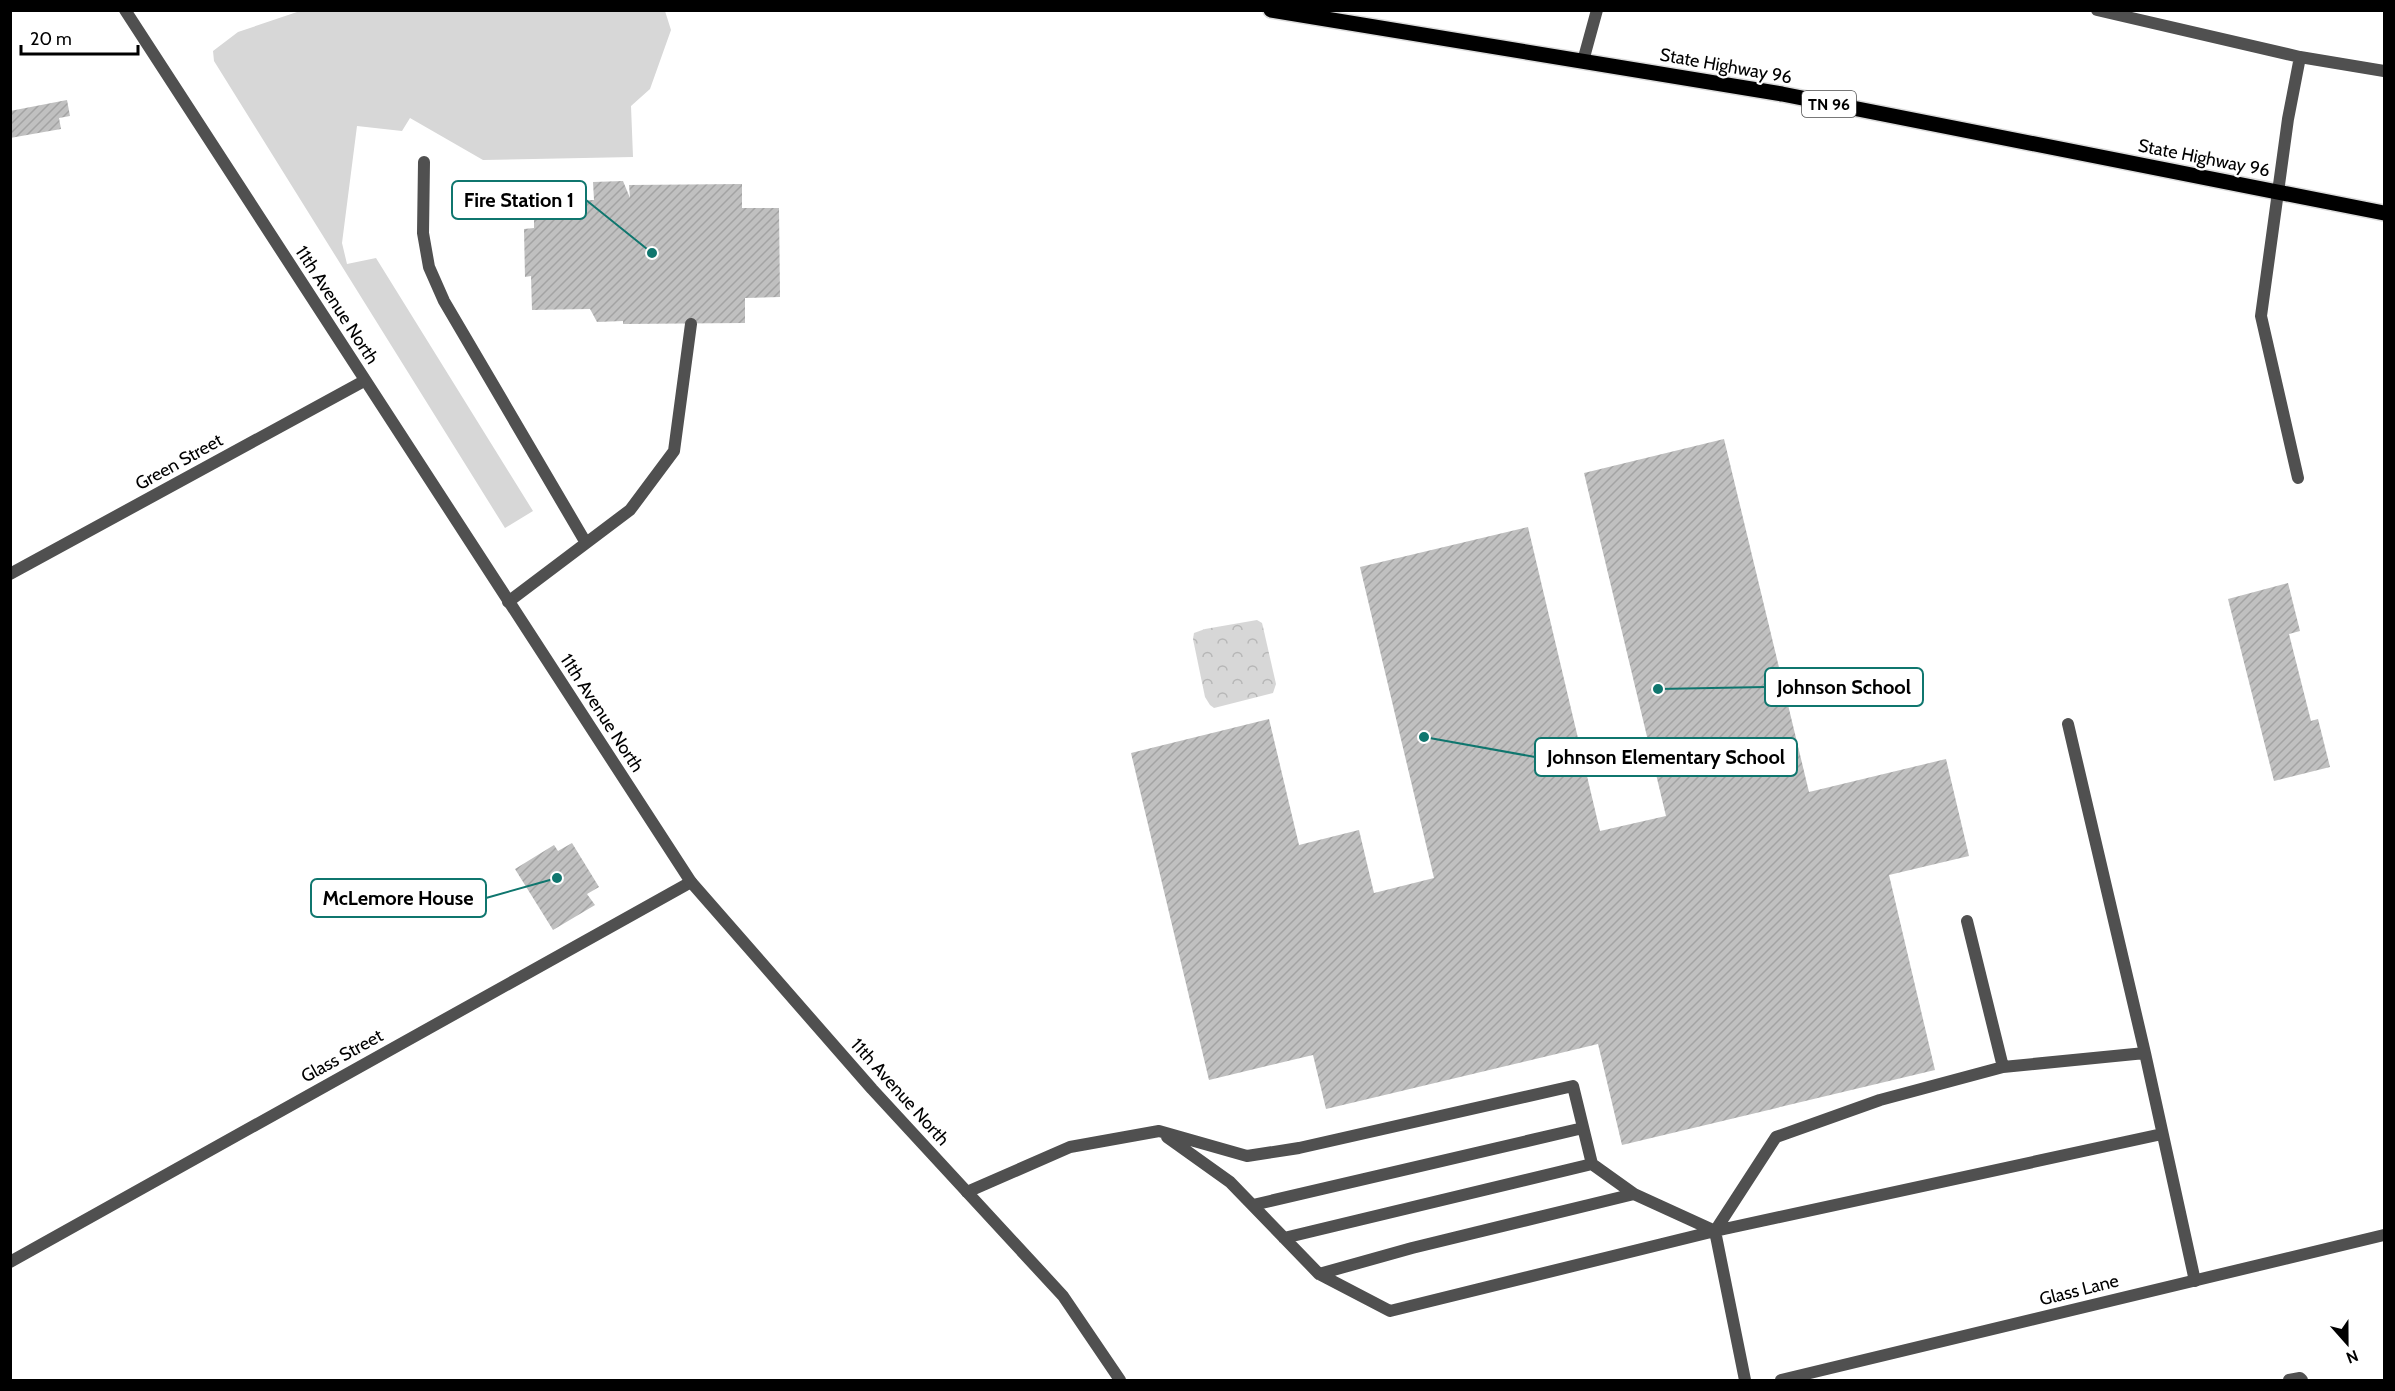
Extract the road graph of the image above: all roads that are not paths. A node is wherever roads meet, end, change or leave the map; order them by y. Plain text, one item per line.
1 (125, 10) edge
2 (1271, 10) edge
3 (1597, 10) edge
4 (2097, 10) edge
5 (2300, 57) junction
6 (1583, 61) junction
7 (2385, 71) edge
8 (424, 162) dead end
9 (2278, 192) junction
10 (2385, 213) edge
11 (691, 324) dead end
12 (364, 381) junction
13 (2298, 478) dead end
14 (586, 543) junction
15 (10, 574) edge
16 (508, 602) junction
17 (2068, 724) dead end
18 (691, 882) junction
19 (1967, 921) dead end
20 (2145, 1053) junction
21 (2003, 1067) junction
22 (1583, 1128) junction
23 (1159, 1131) junction
24 (2163, 1134) junction
25 (1592, 1164) junction
26 (967, 1192) junction
27 (1634, 1194) junction
28 (1253, 1205) junction
29 (1715, 1231) junction
30 (2385, 1235) edge
31 (1284, 1238) junction
32 (10, 1262) edge
33 (1319, 1274) junction
34 (2195, 1281) junction
35 (1120, 1380) edge
36 (1746, 1380) edge
37 (1781, 1380) edge
38 (2289, 1380) edge
39 (2302, 1380) edge

1 - 12 street, 11th Avenue North
2 - 6 main road, State Highway 96 / TN 96
3 - 6 street
4 - 5 street
5 - 7 street
5 - 9 street
6 - 9 main road, State Highway 96 / TN 96
8 - 14 street
9 - 10 main road, State Highway 96 / TN 96
9 - 13 street
11 - 14 street
12 - 15 street, Green Street
12 - 16 street, 11th Avenue North
14 - 16 street
16 - 18 street, 11th Avenue North
17 - 20 street
18 - 26 street, 11th Avenue North
18 - 32 street, Glass Street
19 - 21 street
20 - 21 street
20 - 24 street
21 - 29 street
22 - 23 street
22 - 25 street
22 - 28 street
23 - 26 street
23 - 28 street
24 - 29 street
24 - 34 street
25 - 27 street
25 - 31 street
26 - 35 street, 11th Avenue North
27 - 29 street
27 - 33 street
28 - 31 street
29 - 33 street
29 - 36 street
30 - 34 street, Glass Lane
31 - 33 street
34 - 37 street, Glass Lane
38 - 39 street

